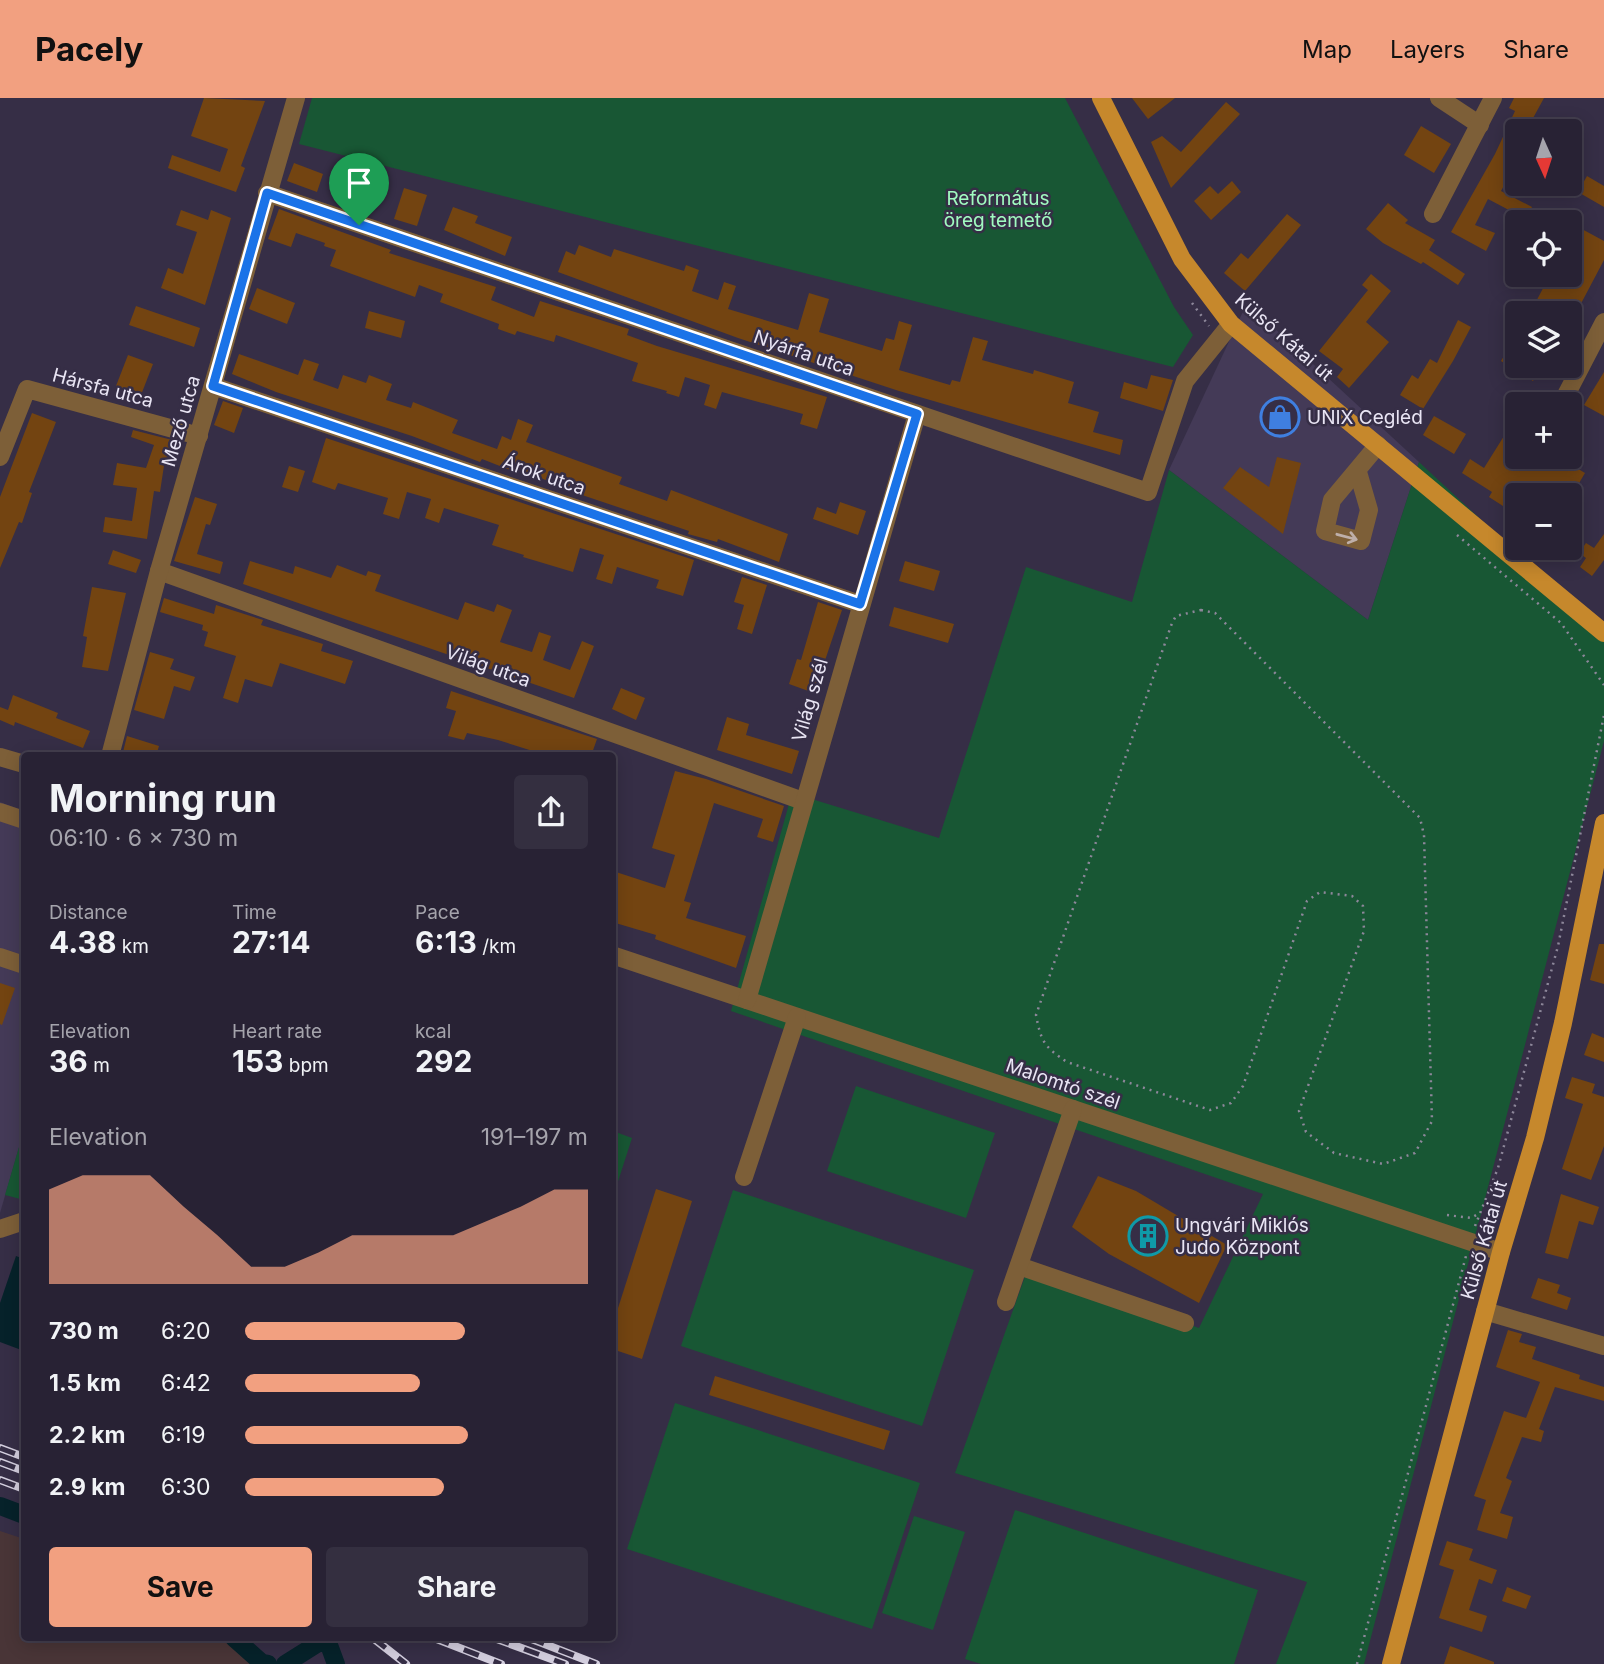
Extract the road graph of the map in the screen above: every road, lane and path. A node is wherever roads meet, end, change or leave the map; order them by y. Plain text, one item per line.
1 (296, 98) edge
2 (1101, 98) edge
3 (1440, 98) edge
4 (1493, 98) edge
5 (1480, 125) junction
6 (267, 193) junction
7 (1433, 214) dead end
8 (1604, 322) edge
9 (1231, 324) junction
10 (213, 386) junction
11 (1568, 392) edge
12 (917, 414) junction
13 (199, 436) junction
14 (1378, 445) junction
15 (0, 457) edge
16 (1358, 472) dead end
17 (159, 571) junction
18 (860, 604) junction
19 (1604, 632) edge
20 (1604, 715) edge
21 (111, 752) edge
22 (0, 757) edge
23 (21, 763) edge
24 (803, 801) junction
25 (0, 812) edge
26 (21, 819) edge
27 (1604, 823) edge
28 (1352, 896) joint
29 (616, 956) edge
30 (3, 957) edge
31 (21, 964) edge
32 (747, 1000) junction
33 (797, 1017) junction
34 (1073, 1109) junction
35 (744, 1177) dead end
36 (21, 1222) edge
37 (0, 1229) edge
38 (1470, 1242) junction
39 (1501, 1252) junction
40 (1019, 1266) junction
41 (1006, 1302) dead end
42 (1485, 1311) junction
43 (1185, 1323) dead end
44 (1604, 1346) edge
45 (1357, 1664) edge
46 (1391, 1664) edge

1 - 6 street, Mező utca
2 - 9 main road, Külső Kátai út
3 - 5 street
4 - 5 street
5 - 7 street
6 - 10 street, Mező utca
6 - 12 street, Nyárfa utca
8 - 11 street
9 - 12 street, Nyárfa utca
9 - 14 main road, Külső Kátai út
10 - 13 street, Mező utca
10 - 18 street, Árok utca
12 - 18 street, Világ szél
13 - 15 street, Hársfa utca
13 - 17 street, Mező utca
14 - 16 street
14 - 19 main road, Külső Kátai út
17 - 21 street, Mező utca
17 - 24 street, Világ utca
18 - 24 street, Világ szél
20 - 38 path
22 - 23 street
24 - 32 street, Világ szél
25 - 26 street
27 - 39 main road, Külső Kátai út
28 - 28 path
29 - 32 street, Malomtó szél
30 - 31 street
32 - 33 street, Malomtó szél
33 - 34 street, Malomtó szél
33 - 35 street
34 - 38 street, Malomtó szél
34 - 40 street
36 - 37 street
38 - 39 street, Malomtó szél
38 - 45 path
39 - 42 main road, Külső Kátai út
40 - 41 street
40 - 43 street
42 - 44 street
42 - 46 main road, Külső Kátai út

